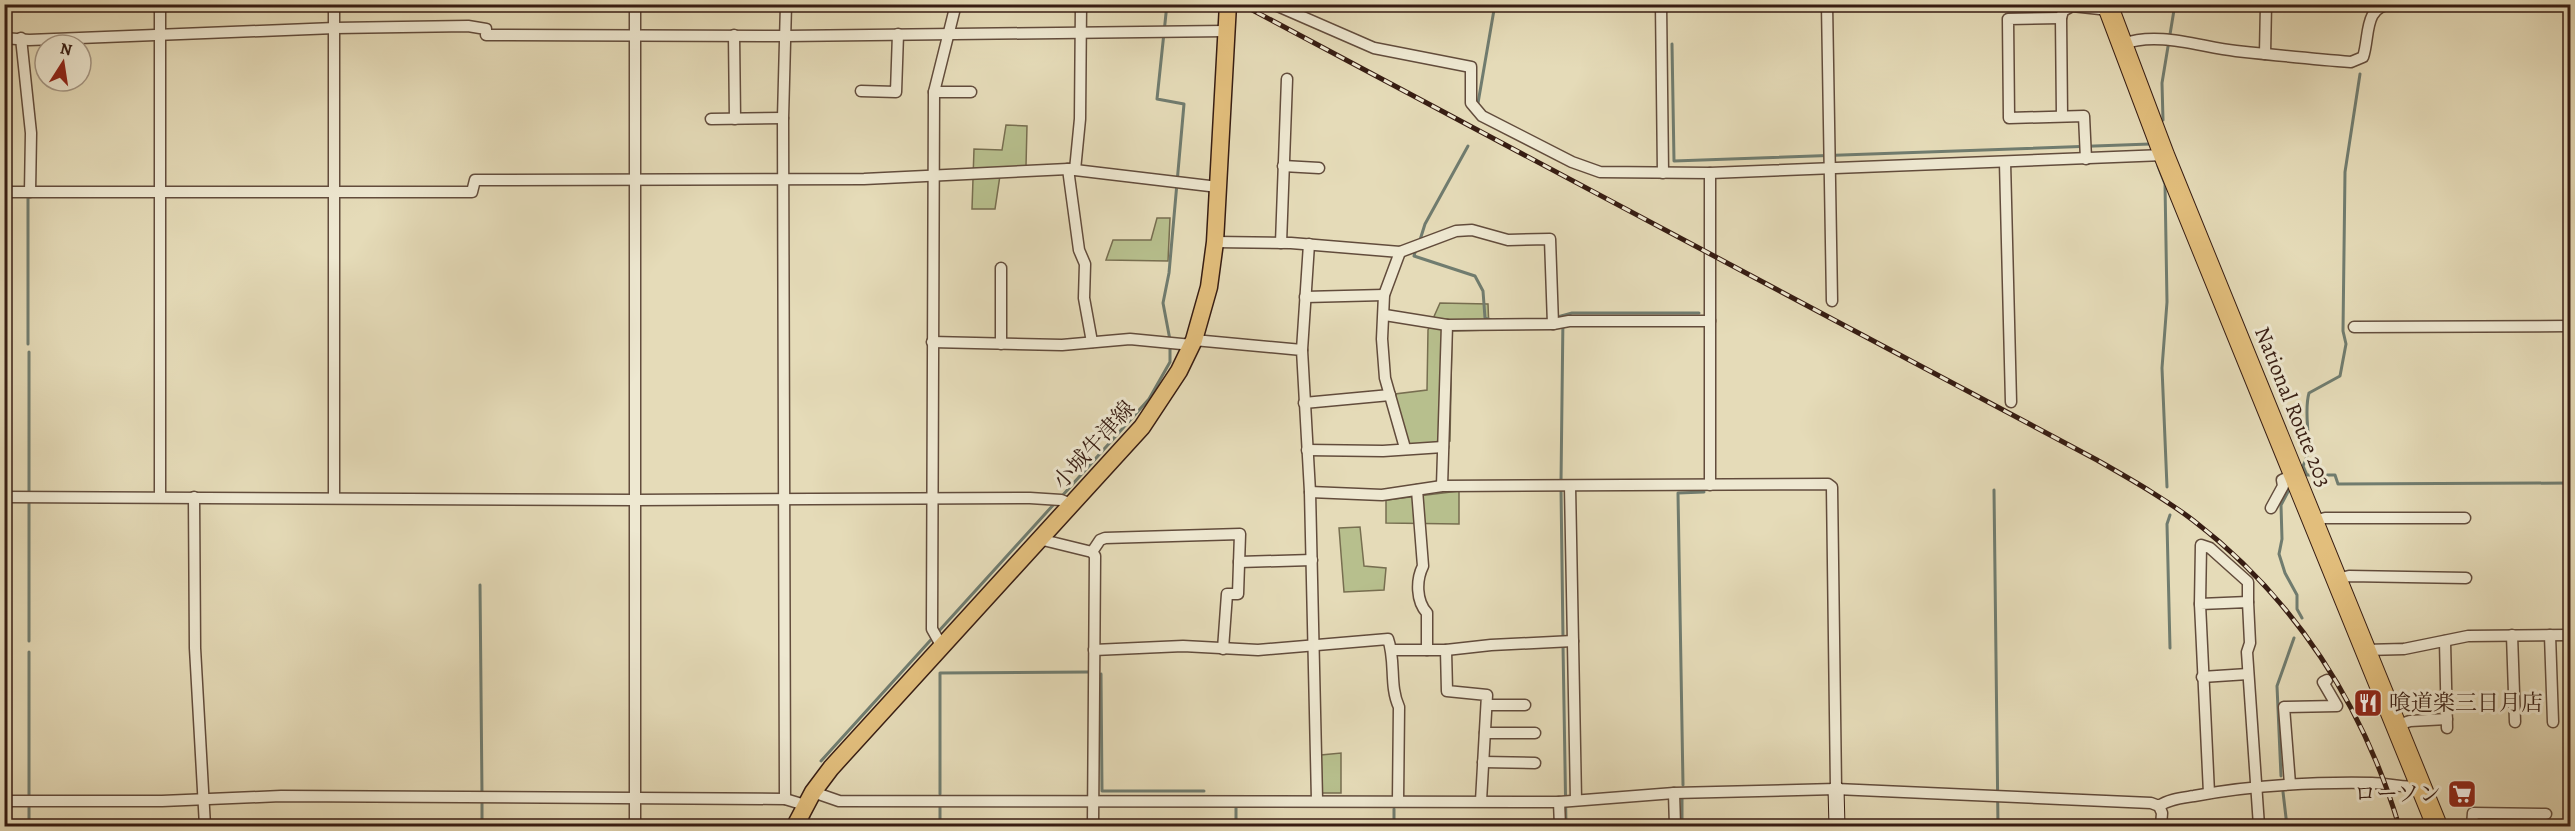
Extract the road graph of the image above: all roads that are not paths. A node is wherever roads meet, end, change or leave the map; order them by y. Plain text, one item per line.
1 (160, 4) edge
2 (334, 4) edge
3 (635, 4) edge
4 (786, 4) edge
5 (956, 4) edge
6 (1082, 4) edge
7 (1228, 4) edge
8 (1273, 4) edge
9 (1660, 4) edge
10 (1827, 4) edge
11 (2266, 4) edge
12 (2392, 4) edge
13 (2108, 7) edge
14 (2061, 18) junction
15 (334, 28) junction
16 (1226, 31) junction
17 (1082, 33) junction
18 (898, 34) junction
19 (946, 34) junction
20 (160, 35) junction
21 (636, 35) junction
22 (734, 35) junction
23 (786, 36) junction
24 (4, 38) edge
25 (21, 38) junction
26 (2123, 44) junction
27 (2265, 54) junction
28 (1287, 79) dead end
29 (861, 92) dead end
30 (934, 92) junction
31 (971, 92) dead end
32 (2062, 116) junction
33 (783, 118) junction
34 (711, 119) dead end
35 (735, 119) junction
36 (2164, 155) junction
37 (2086, 159) junction
38 (2005, 162) junction
39 (1283, 166) junction
40 (1319, 168) dead end
41 (1072, 169) junction
42 (1830, 169) junction
43 (1663, 173) junction
44 (1710, 173) junction
45 (933, 176) junction
46 (636, 179) junction
47 (784, 180) junction
48 (1218, 187) junction
49 (4, 192) edge
50 (30, 192) junction
51 (160, 192) junction
52 (334, 192) junction
53 (1215, 242) junction
54 (1281, 243) junction
55 (1309, 244) junction
56 (1405, 249) junction
57 (1001, 268) dead end
58 (1384, 296) junction
59 (1305, 297) junction
60 (1832, 301) dead end
61 (1385, 315) junction
62 (1553, 319) junction
63 (1710, 321) junction
64 (1447, 325) junction
65 (2571, 326) edge
66 (2354, 327) dead end
67 (932, 342) junction
68 (1092, 342) junction
69 (1193, 342) junction
70 (1001, 344) junction
71 (1302, 351) junction
72 (1390, 395) junction
73 (2011, 402) dead end
74 (1304, 403) junction
75 (1443, 447) junction
76 (1405, 448) junction
77 (1307, 450) junction
78 (2295, 474) junction
79 (1710, 485) junction
80 (1442, 486) junction
81 (1570, 486) junction
82 (1417, 490) junction
83 (1310, 492) junction
84 (4, 497) edge
85 (160, 497) junction
86 (194, 497) junction
87 (334, 497) junction
88 (932, 499) junction
89 (636, 500) junction
90 (785, 500) junction
91 (1061, 501) junction
92 (2271, 508) dead end
93 (2465, 518) dead end
94 (2314, 521) junction
95 (1039, 538) junction
96 (1092, 552) junction
97 (1312, 560) junction
98 (1239, 562) junction
99 (2466, 578) dead end
100 (2338, 579) junction
101 (2248, 602) junction
102 (2200, 604) junction
103 (2512, 635) junction
104 (2550, 635) junction
105 (2571, 635) edge
106 (937, 639) junction
107 (1573, 641) junction
108 (2445, 641) junction
109 (1314, 646) junction
110 (1223, 649) junction
111 (1094, 650) junction
112 (1392, 650) junction
113 (1427, 650) junction
114 (1446, 650) junction
115 (2365, 650) junction
116 (2248, 674) junction
117 (2202, 677) junction
118 (2327, 680) dead end
119 (1487, 705) junction
120 (1525, 705) dead end
121 (2515, 722) dead end
122 (2553, 722) dead end
123 (2398, 725) junction
124 (1485, 733) junction
125 (1535, 733) dead end
126 (1484, 762) junction
127 (1535, 763) dead end
128 (2290, 784) junction
129 (2422, 786) junction
130 (2255, 787) junction
131 (1836, 789) junction
132 (1674, 793) junction
133 (2209, 793) junction
134 (635, 798) junction
135 (784, 799) junction
136 (809, 799) junction
137 (1094, 799) junction
138 (205, 800) junction
139 (1317, 800) junction
140 (1576, 800) junction
141 (4, 801) edge
142 (1398, 801) junction
143 (1481, 801) junction
144 (1559, 802) junction
145 (2159, 806) junction
146 (2546, 814) dead end
147 (205, 826) edge
148 (635, 826) edge
149 (795, 826) edge
150 (1093, 826) edge
151 (1560, 826) edge
152 (1675, 826) edge
153 (1837, 826) edge
154 (2161, 826) edge
155 (2259, 826) edge
156 (2437, 826) edge
157 (2472, 826) edge

1 - 20 street
2 - 15 street
3 - 21 street
4 - 23 street
5 - 19 street
6 - 17 street
7 - 16 main road, 小城牛津線
8 - 43 street
9 - 43 street
10 - 42 street
11 - 27 street
12 - 27 street
13 - 14 street
13 - 26 highway, National Route 203
14 - 32 street
14 - 32 street
15 - 20 street
15 - 21 street
15 - 52 street
16 - 17 street
16 - 48 main road, 小城牛津線
17 - 19 street
17 - 41 street
18 - 19 street
18 - 23 street
18 - 29 street
19 - 30 street
20 - 25 street
20 - 51 street
21 - 22 street
21 - 46 street
22 - 23 street
22 - 35 street
23 - 33 street
24 - 25 street
25 - 50 street
26 - 27 street
26 - 36 highway, National Route 203
28 - 39 street
30 - 31 street
30 - 45 street
32 - 37 street
33 - 35 street
33 - 47 street
34 - 35 street
36 - 37 street
36 - 78 highway, National Route 203
37 - 38 street
38 - 42 street
38 - 73 street
39 - 40 street
39 - 54 street
41 - 45 street
41 - 48 street
41 - 68 street
42 - 44 street
42 - 60 street
43 - 44 street
44 - 63 street
45 - 47 street
45 - 67 street
46 - 47 street
46 - 52 street
46 - 89 street
47 - 90 street
48 - 53 main road, 小城牛津線
49 - 50 street
50 - 51 street
51 - 52 street
51 - 85 street
52 - 87 street
53 - 54 street
53 - 69 main road, 小城牛津線
54 - 55 street
55 - 56 street
55 - 59 street
56 - 58 street
56 - 62 street
57 - 70 street
58 - 59 street
58 - 61 street
59 - 71 street
61 - 64 street
61 - 72 street
62 - 63 street
62 - 64 street
63 - 79 street
64 - 75 street
65 - 66 street
67 - 70 street
67 - 88 street
68 - 69 street
68 - 70 street
69 - 71 street
69 - 91 main road, 小城牛津線
71 - 74 street
72 - 74 street
72 - 76 street
74 - 77 street
75 - 76 street
75 - 80 street
76 - 77 street
77 - 83 street
78 - 92 street
78 - 94 highway, National Route 203
79 - 81 street
79 - 131 street
80 - 81 street
80 - 82 street
81 - 107 street
82 - 83 street
82 - 113 street
83 - 97 street
84 - 85 street
85 - 86 street
86 - 87 street
86 - 138 street
87 - 89 street
88 - 90 street
88 - 91 street
88 - 106 street
89 - 90 street
89 - 134 street
90 - 135 street
91 - 95 main road, 小城牛津線
93 - 94 street
94 - 100 highway, National Route 203
95 - 96 street
95 - 106 main road, 小城牛津線
96 - 98 street
96 - 111 street
97 - 98 street
97 - 109 street
98 - 110 street
99 - 100 street
100 - 115 highway, National Route 203
101 - 102 street
101 - 102 street
101 - 116 street
102 - 117 street
103 - 104 street
103 - 108 street
103 - 121 street
104 - 105 street
104 - 122 street
106 - 136 main road, 小城牛津線
107 - 114 street
107 - 140 street
108 - 115 street
108 - 123 street
109 - 110 street
109 - 112 street
109 - 139 street
110 - 111 street
111 - 137 street
112 - 113 street
112 - 142 street
113 - 114 street
114 - 119 street
115 - 123 highway, National Route 203
116 - 117 street
116 - 130 street
117 - 133 street
118 - 128 street
119 - 120 street
119 - 124 street
123 - 129 highway, National Route 203
124 - 125 street
124 - 126 street
126 - 127 street
126 - 143 street
128 - 129 street
128 - 130 street
129 - 156 highway, National Route 203
130 - 133 street
130 - 155 street
131 - 132 street
131 - 145 street
131 - 153 street
132 - 140 street
132 - 152 street
133 - 145 street
134 - 135 street
134 - 138 street
134 - 148 street
135 - 136 street
136 - 137 street
136 - 149 main road, 小城牛津線
137 - 139 street
137 - 150 street
138 - 141 street
138 - 147 street
139 - 142 street
140 - 144 street
142 - 143 street
143 - 144 street
144 - 151 street
145 - 154 street
146 - 157 street

